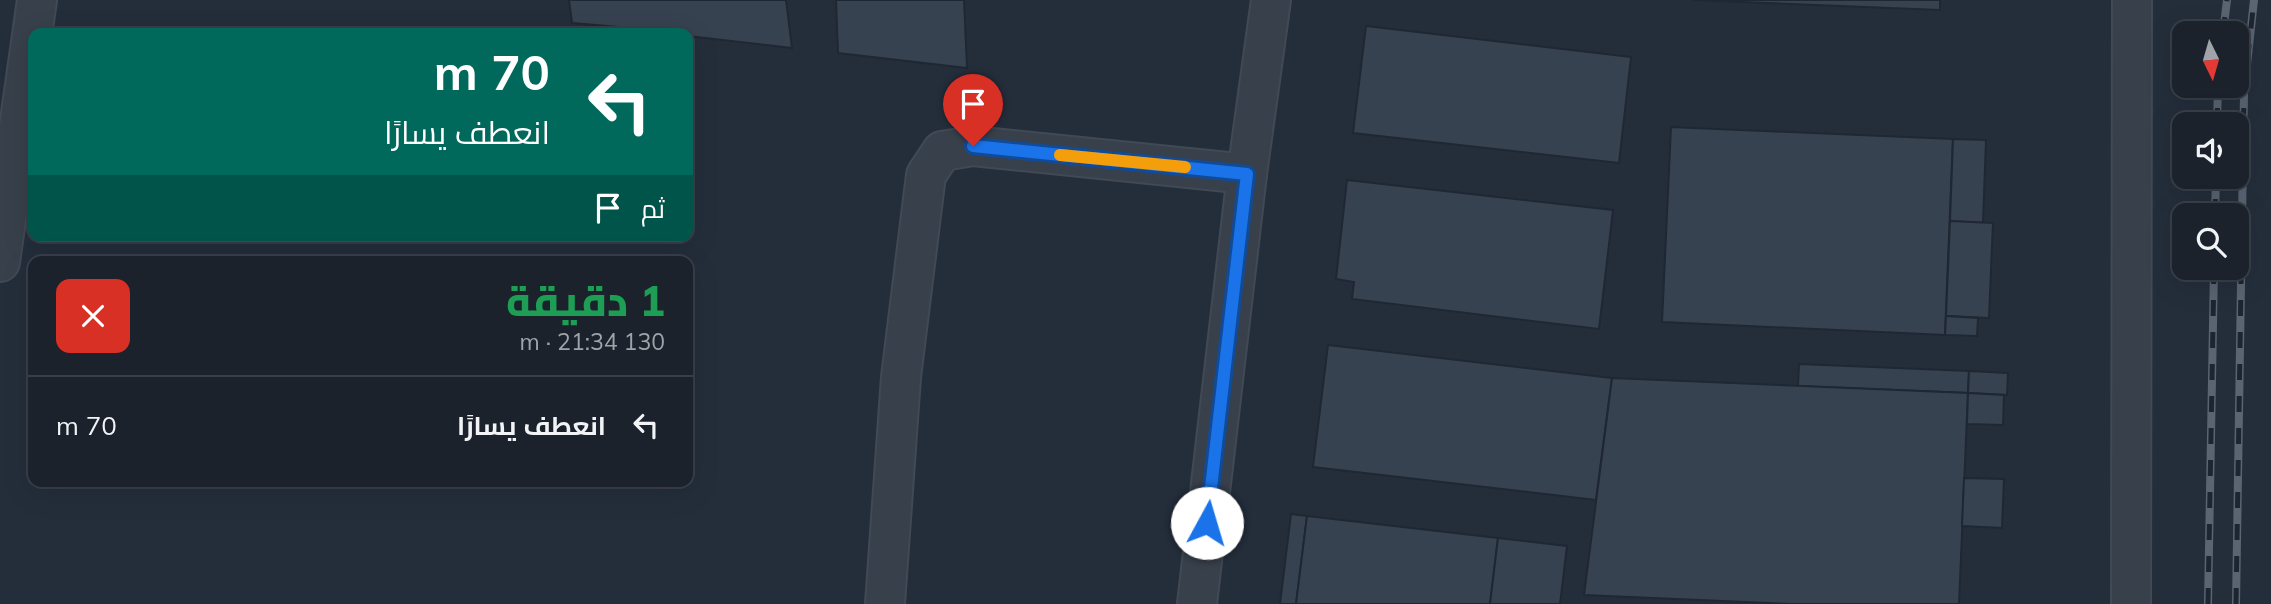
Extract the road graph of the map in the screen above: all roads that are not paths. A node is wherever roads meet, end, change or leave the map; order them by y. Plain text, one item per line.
1 (37, 0) edge
2 (1271, 0) edge
3 (2132, 0) edge
4 (33, 28) edge
5 (28, 64) edge
6 (1247, 174) junction
7 (0, 262) edge
8 (885, 604) edge
9 (1197, 604) edge
10 (2131, 604) edge

1 - 4 street
2 - 6 street
3 - 10 street
5 - 7 street
6 - 8 street
6 - 9 street

